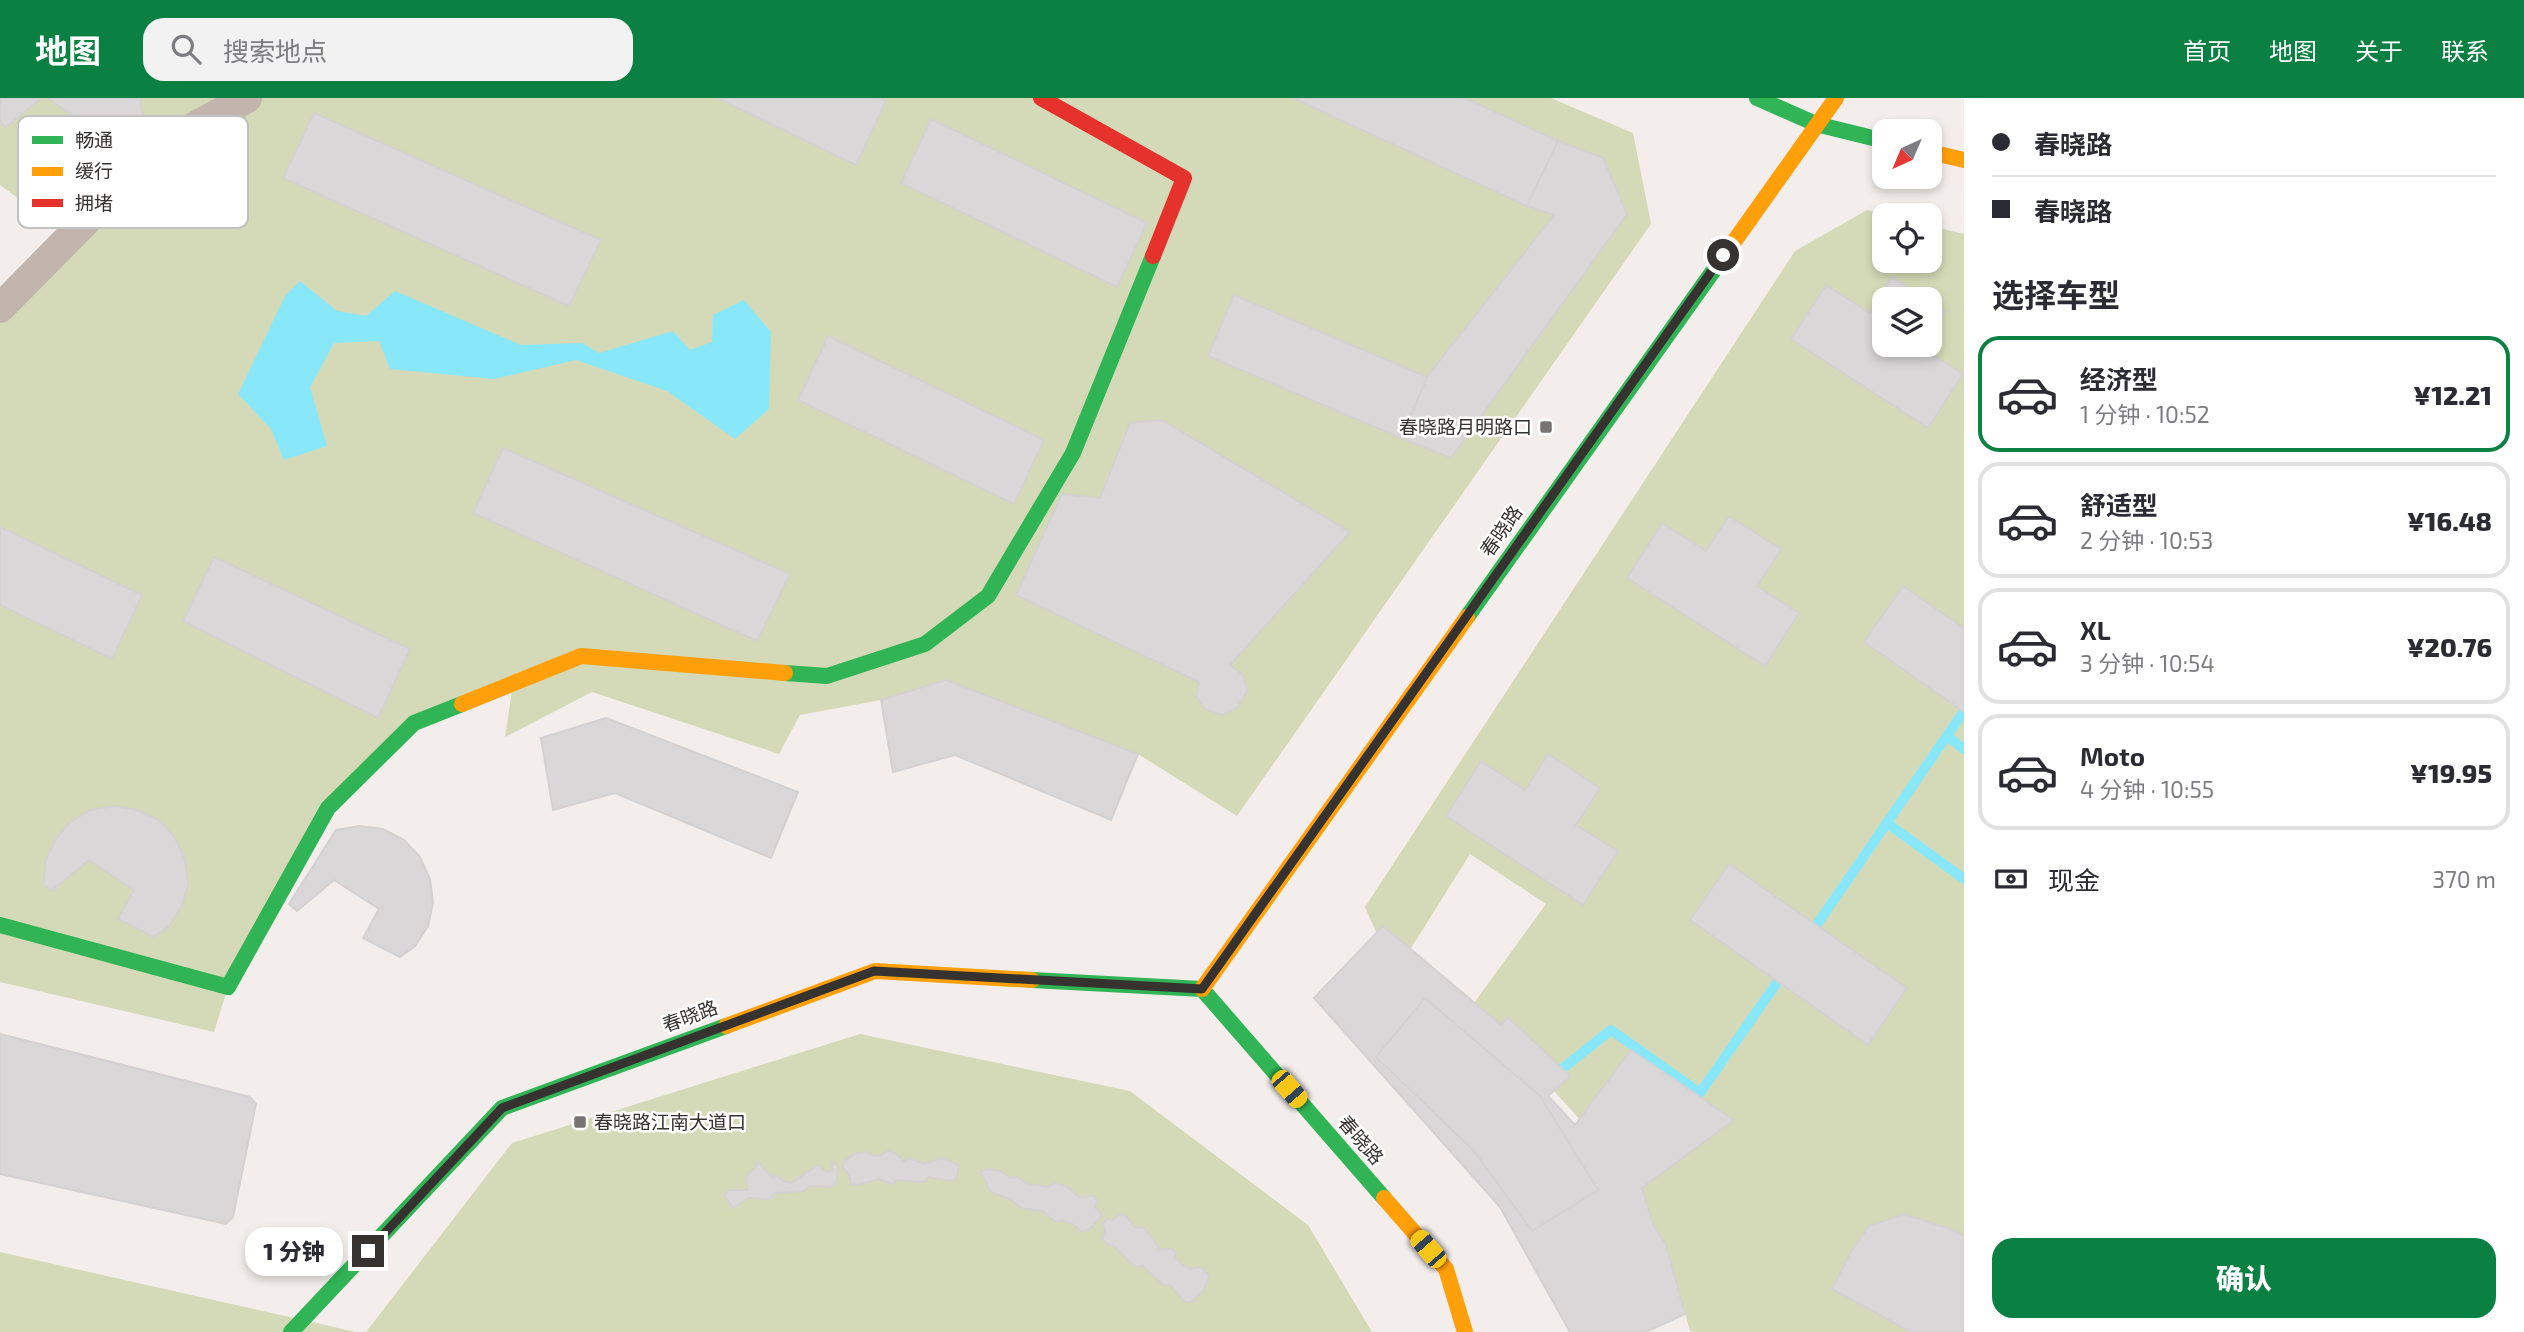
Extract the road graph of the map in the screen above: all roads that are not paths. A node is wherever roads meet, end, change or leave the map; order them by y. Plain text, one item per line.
1 (247, 98) edge
2 (1041, 98) edge
3 (1757, 98) edge
4 (1836, 98) edge
5 (214, 116) edge
6 (1816, 124) junction
7 (1872, 138) edge
8 (1942, 155) edge
9 (1964, 160) edge
10 (79, 228) edge
11 (0, 308) edge
12 (0, 925) edge
13 (1202, 989) junction
14 (291, 1332) edge
15 (1465, 1332) edge

1 - 5 street
2 - 12 street
3 - 6 street
4 - 6 street, 春晓路
6 - 7 street
6 - 13 street, 春晓路
8 - 9 street
10 - 11 street
13 - 14 street, 春晓路
13 - 15 street, 春晓路

